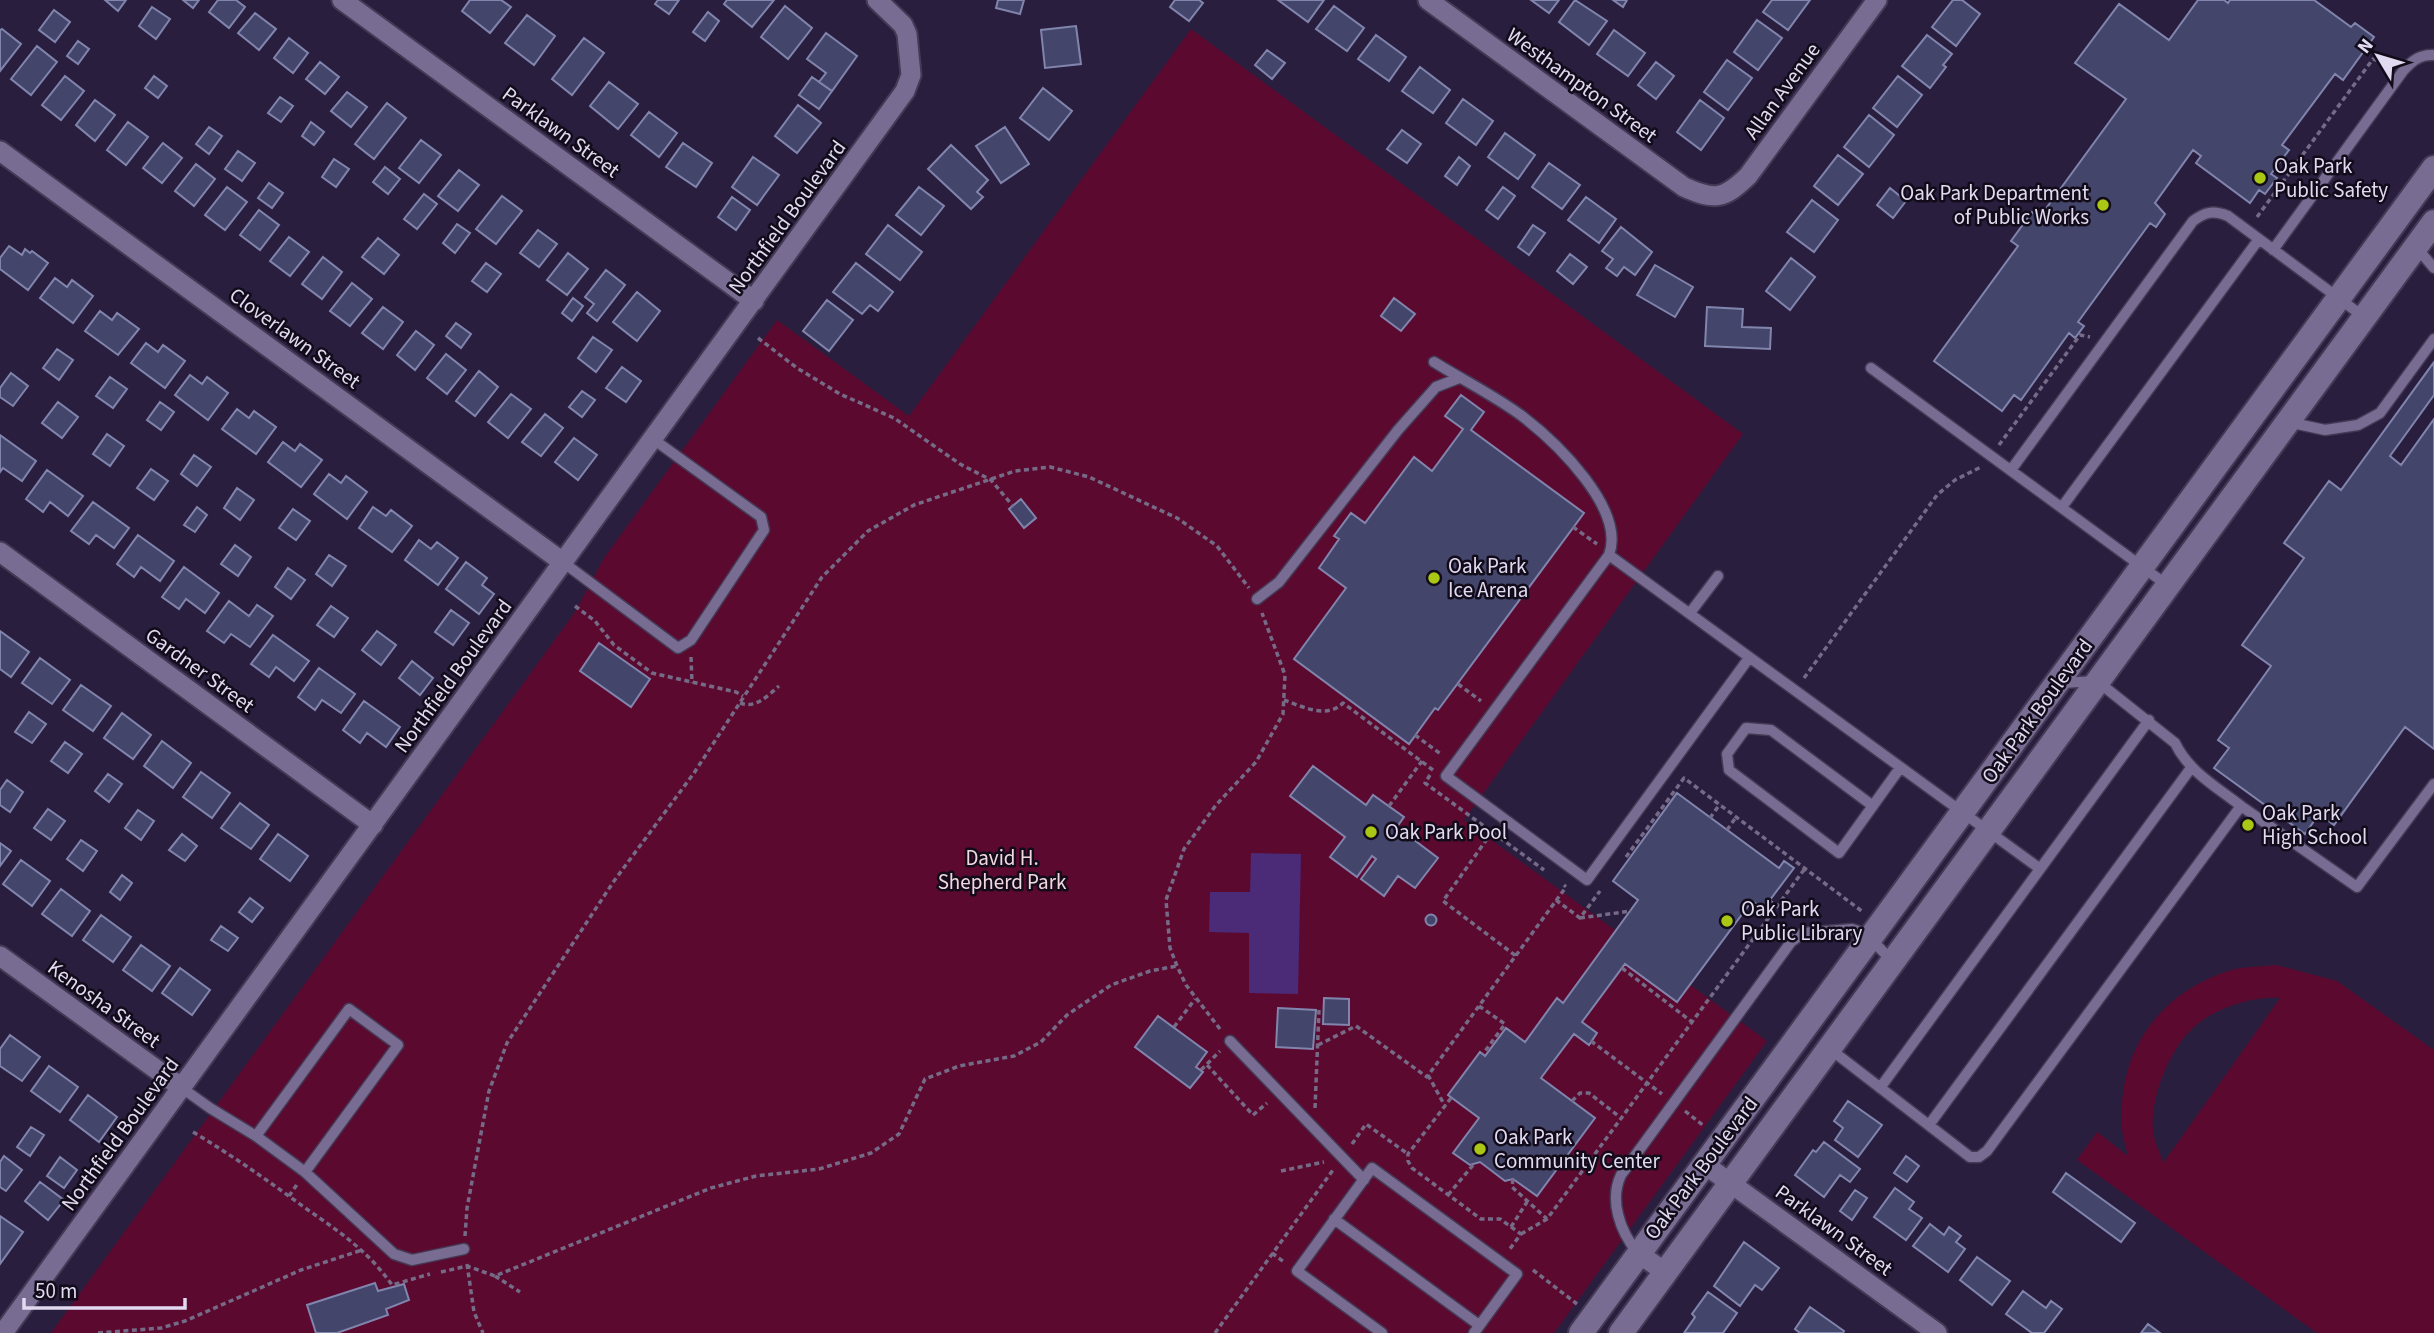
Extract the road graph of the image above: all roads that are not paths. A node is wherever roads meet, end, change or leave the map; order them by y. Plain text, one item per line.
1 (342, 0) edge
2 (877, 0) edge
3 (1428, 0) edge
4 (1877, 0) edge
5 (2434, 55) edge
6 (0, 151) edge
7 (2434, 168) edge
8 (1714, 198) joint
9 (2434, 222) edge
10 (2259, 239) junction
11 (2416, 247) junction
12 (2273, 250) junction
13 (2434, 268) edge
14 (2338, 298) junction
15 (754, 301) junction
16 (2364, 317) junction
17 (2434, 339) edge
18 (1434, 362) dead end
19 (1871, 368) dead end
20 (1459, 378) junction
21 (2288, 422) junction
22 (653, 439) junction
23 (2011, 470) junction
24 (2062, 507) junction
25 (0, 552) edge
26 (1609, 555) junction
27 (564, 563) junction
28 (2143, 566) junction
29 (1718, 576) dead end
30 (2168, 585) junction
31 (1257, 599) road end
32 (1690, 613) junction
33 (1749, 658) junction
34 (2097, 681) junction
35 (2057, 683) junction
36 (2149, 720) junction
37 (1900, 768) junction
38 (2191, 768) junction
39 (2434, 784) edge
40 (1873, 806) junction
41 (2241, 806) junction
42 (1962, 813) junction
43 (373, 825) junction
44 (1988, 831) junction
45 (2039, 868) junction
46 (1871, 939) junction
47 (0, 956) edge
48 (1893, 962) junction
49 (1230, 1041) road end
50 (1829, 1049) junction
51 (182, 1088) junction
52 (1880, 1088) junction
53 (1929, 1125) junction
54 (256, 1136) junction
55 (1704, 1164) junction
56 (305, 1172) junction
57 (1364, 1180) junction
58 (1731, 1183) junction
59 (1335, 1219) junction
60 (464, 1249) road end
61 (1638, 1253) junction
62 (1665, 1272) junction
63 (1476, 1329) edge
64 (3, 1333) edge
65 (1382, 1333) edge
66 (1581, 1333) edge
67 (1621, 1333) edge
68 (1937, 1333) edge

1 - 15 street, Parklawn Street
2 - 15 street, Northfield Boulevard
3 - 8 street, Westhampton Street
4 - 8 street, Allan Avenue
5 - 12 lane
6 - 27 street, Cloverlawn Street
7 - 14 street, Oak Park Boulevard
9 - 11 street, Oak Park Boulevard
10 - 12 lane
10 - 23 lane
10 - 24 lane
11 - 13 lane
11 - 16 street, Oak Park Boulevard
12 - 14 lane
14 - 16 lane
14 - 28 street, Oak Park Boulevard
15 - 22 street, Northfield Boulevard
16 - 21 street, Oak Park Boulevard
17 - 21 lane
18 - 20 lane
19 - 23 lane
20 - 26 lane
20 - 31 lane
21 - 30 street, Oak Park Boulevard
22 - 27 street, Northfield Boulevard
22 - 27 lane
23 - 24 lane
24 - 28 lane
25 - 43 street, Gardner Street
26 - 32 lane
26 - 33 lane
27 - 43 street, Northfield Boulevard
28 - 30 lane
28 - 35 street, Oak Park Boulevard
29 - 32 lane
30 - 34 street, Oak Park Boulevard
32 - 33 lane
33 - 37 lane
34 - 35 lane
34 - 36 lane
34 - 44 street, Oak Park Boulevard
35 - 42 street, Oak Park Boulevard
36 - 38 lane
36 - 45 lane
37 - 40 lane
37 - 42 lane
38 - 41 lane
38 - 53 lane
39 - 41 lane
40 - 40 lane
41 - 53 lane
42 - 44 lane
42 - 46 street, Oak Park Boulevard
43 - 51 street, Northfield Boulevard
44 - 45 lane
44 - 48 street, Oak Park Boulevard
45 - 52 lane
46 - 48 lane
46 - 55 street, Oak Park Boulevard
46 - 61 lane
47 - 51 street, Kenosha Street
48 - 50 street, Oak Park Boulevard
49 - 57 lane
50 - 52 lane
50 - 58 street, Oak Park Boulevard
51 - 54 lane
51 - 64 street, Northfield Boulevard
52 - 53 lane
54 - 56 lane
54 - 56 lane
55 - 58 street, Parklawn Street
55 - 61 street, Oak Park Boulevard
56 - 60 lane
57 - 59 lane
57 - 63 lane
58 - 62 street, Oak Park Boulevard
58 - 68 street, Parklawn Street
59 - 63 lane
59 - 65 lane
61 - 62 street, Oak Park Boulevard
61 - 66 street, Oak Park Boulevard
62 - 67 street, Oak Park Boulevard

